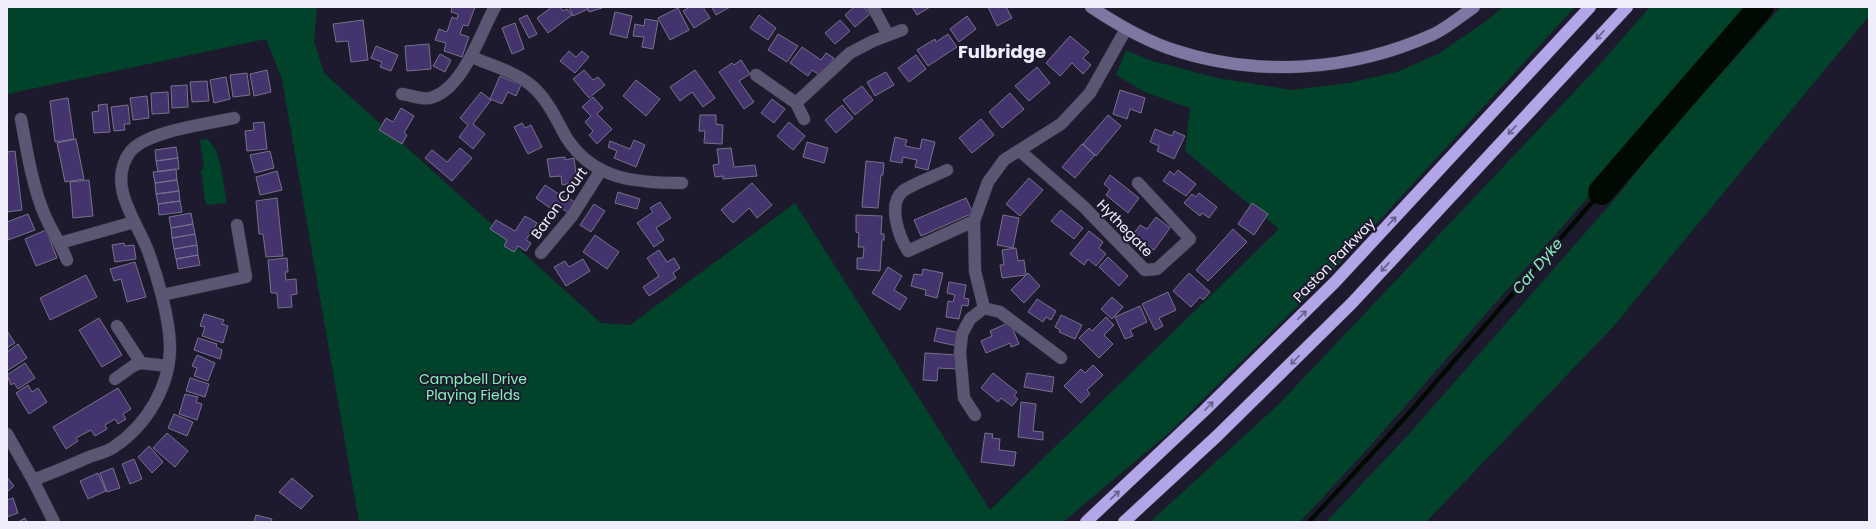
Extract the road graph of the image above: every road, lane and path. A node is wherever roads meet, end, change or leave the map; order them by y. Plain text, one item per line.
1 (496, 7) edge
2 (873, 7) edge
3 (1091, 7) edge
4 (1474, 7) edge
5 (1590, 7) edge
6 (1627, 7) edge
7 (1126, 29) junction
8 (902, 30) dead end
9 (888, 35) junction
10 (472, 57) junction
11 (756, 74) dead end
12 (402, 94) dead end
13 (796, 102) junction
14 (234, 118) dead end
15 (21, 119) dead end
16 (804, 119) dead end
17 (1020, 151) junction
18 (601, 170) junction
19 (947, 170) dead end
20 (682, 183) dead end
21 (1138, 183) dead end
22 (974, 221) junction
23 (134, 222) junction
24 (237, 225) dead end
25 (60, 243) junction
26 (541, 253) dead end
27 (67, 260) dead end
28 (162, 295) junction
29 (984, 308) junction
30 (117, 326) dead end
31 (1061, 358) dead end
32 (142, 363) junction
33 (168, 366) junction
34 (116, 379) dead end
35 (975, 415) dead end
36 (7, 434) edge
37 (33, 480) junction
38 (54, 522) edge
39 (1086, 522) edge
40 (1124, 522) edge

1 - 10 street
2 - 9 street
3 - 7 street
4 - 7 street
39 -> 5 highway, Paston Parkway
6 -> 40 highway
7 - 17 street
8 - 9 street
9 - 13 street
10 - 12 street
10 - 18 street, Baron Court
11 - 13 street
13 - 16 street
14 - 23 street
15 - 25 street
17 - 21 street, Hythegate
17 - 22 street
18 - 20 street, Baron Court
18 - 26 street, Baron Court
19 - 22 street
22 - 29 street
23 - 25 street
23 - 28 street
24 - 28 street
25 - 27 street
28 - 33 street
29 - 31 street
29 - 35 street
30 - 32 street
32 - 33 street
32 - 34 street
33 - 37 street
36 - 37 street
37 - 38 street

